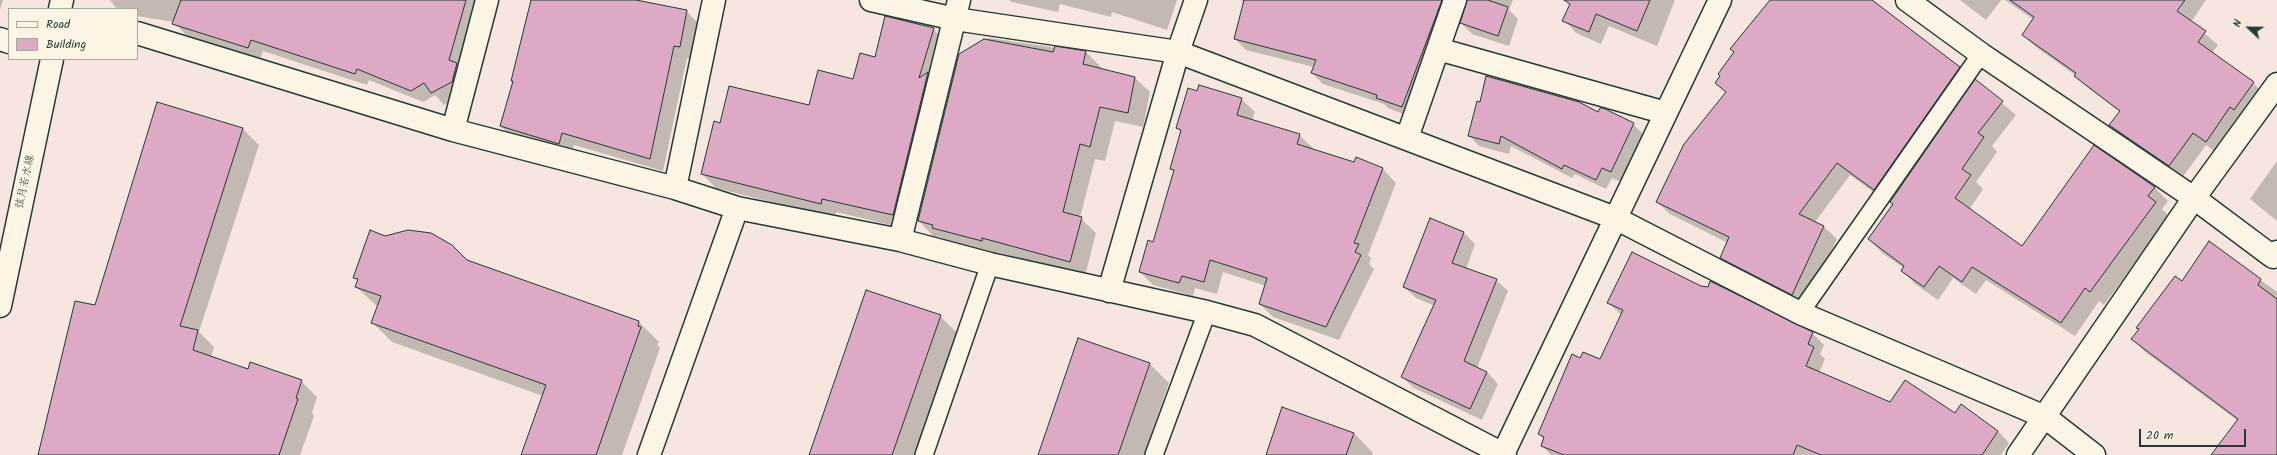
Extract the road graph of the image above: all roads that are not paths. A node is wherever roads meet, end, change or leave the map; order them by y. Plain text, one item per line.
1 (487, 0) edge
2 (714, 0) edge
3 (871, 0) edge
4 (1196, 0) edge
5 (1455, 0) edge
6 (1720, 0) edge
7 (1907, 0) edge
8 (957, 9) edge
9 (138, 33) edge
10 (1438, 49) junction
11 (1178, 52) junction
12 (1981, 54) junction
13 (52, 60) edge
14 (2277, 84) edge
15 (1666, 113) junction
16 (453, 130) junction
17 (1407, 138) junction
18 (675, 188) junction
19 (2194, 198) junction
20 (737, 208) junction
21 (1615, 218) junction
22 (900, 240) junction
23 (2277, 252) edge
24 (990, 264) junction
25 (1109, 292) junction
26 (0, 306) edge
27 (1207, 312) junction
28 (1800, 313) junction
29 (2045, 417) junction
30 (649, 455) edge
31 (924, 455) edge
32 (1154, 455) edge
33 (1504, 455) edge
34 (2018, 455) edge
35 (2094, 455) edge

1 - 16 street
2 - 18 street
3 - 8 street
4 - 11 street
5 - 10 street
6 - 15 street
7 - 12 street
8 - 11 street
8 - 22 street
9 - 16 street
10 - 15 street
10 - 17 street
11 - 17 street
11 - 25 street
12 - 19 street
12 - 28 lane
13 - 26 street, 弦月若水線
14 - 19 street
15 - 21 street
16 - 18 street
17 - 21 street
18 - 20 street
19 - 23 street
19 - 29 street
20 - 22 street
20 - 30 street
21 - 28 street
21 - 33 street
22 - 24 street
24 - 25 street
24 - 31 lane
25 - 27 street
27 - 32 lane
27 - 33 street
28 - 29 street
29 - 34 street
29 - 35 street

